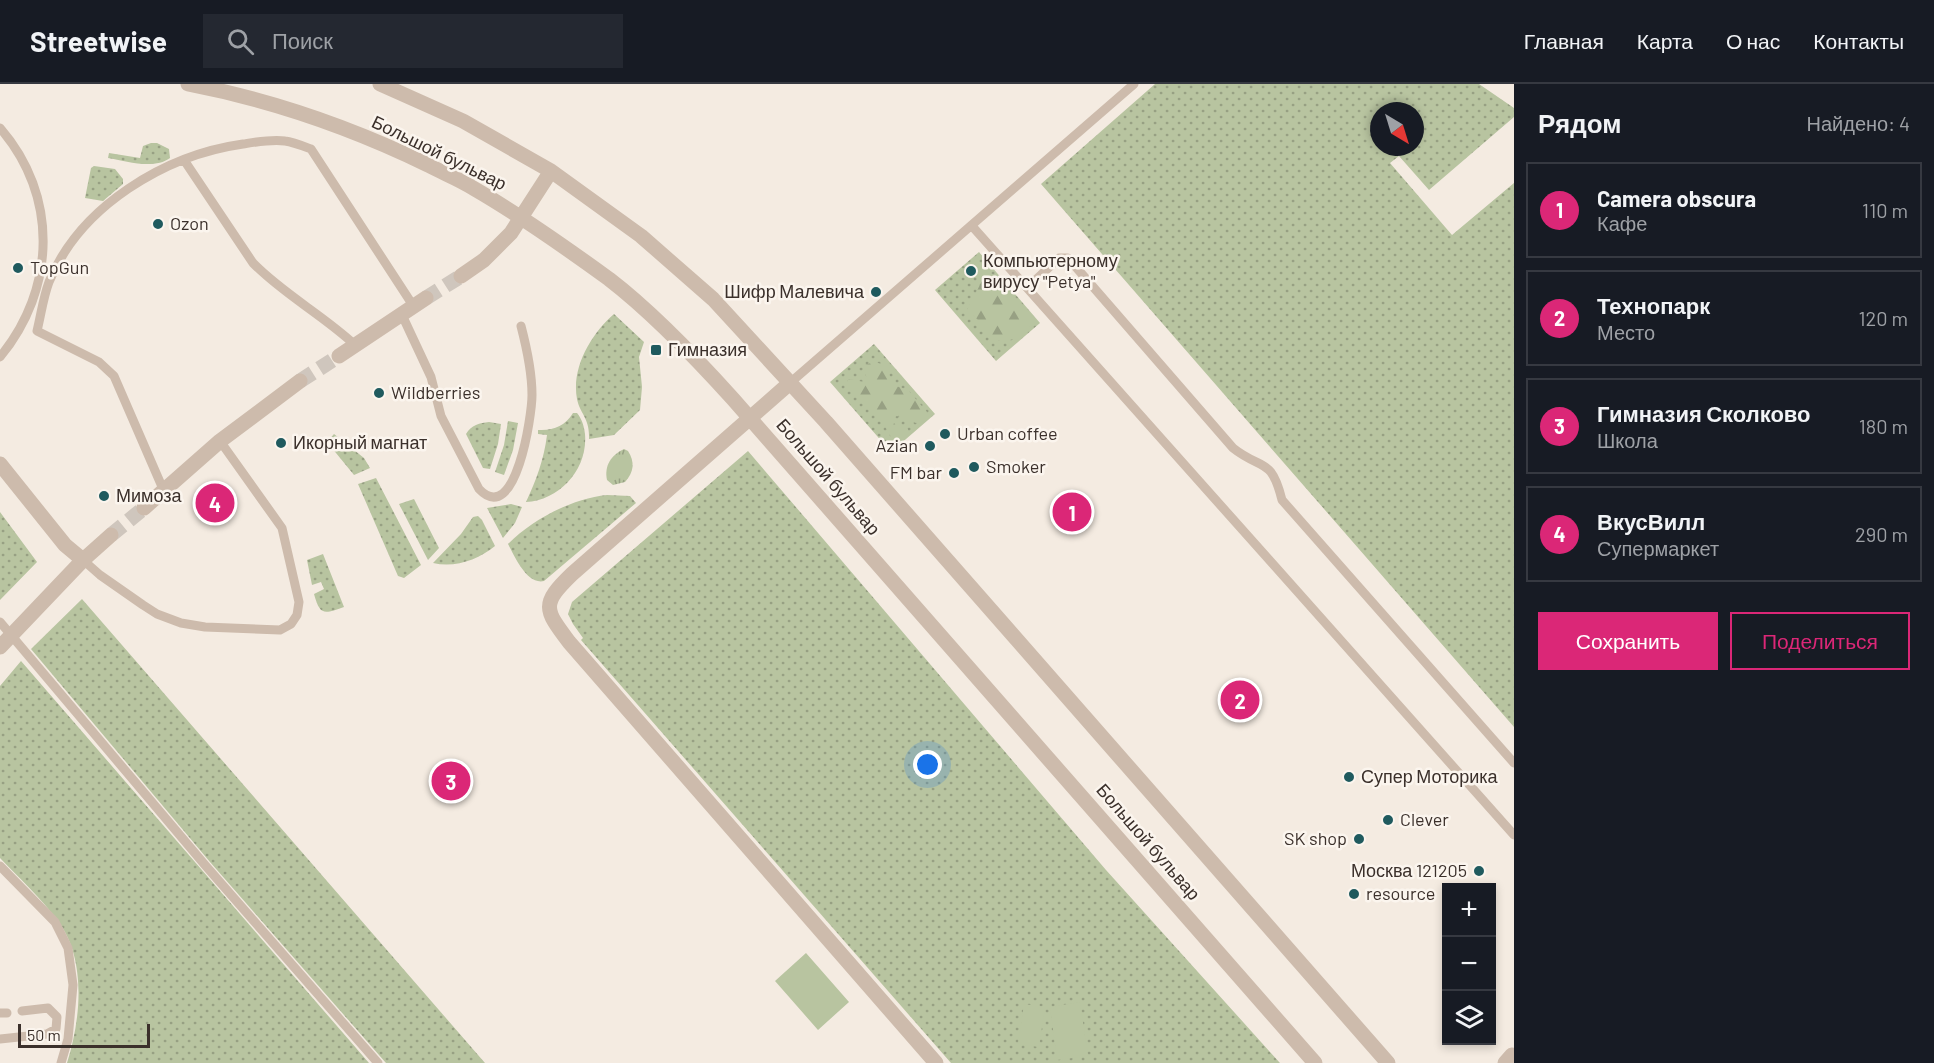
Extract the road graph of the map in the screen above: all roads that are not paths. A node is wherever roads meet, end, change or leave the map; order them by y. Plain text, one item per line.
1 (188, 84) edge
2 (380, 84) edge
3 (1134, 84) edge
4 (0, 128) edge
5 (184, 160) junction
6 (550, 171) junction
7 (521, 218) junction
8 (972, 226) junction
9 (461, 276) tunnel mouth
10 (1027, 288) junction
11 (414, 307) junction
12 (521, 326) dead end
13 (355, 345) junction
14 (339, 356) tunnel mouth
15 (0, 357) edge
16 (300, 381) tunnel mouth
17 (791, 382) junction
18 (750, 418) junction
19 (220, 441) junction
20 (0, 464) edge
21 (164, 489) junction
22 (144, 508) tunnel mouth
23 (111, 535) tunnel mouth
24 (83, 560) junction
25 (0, 622) edge
26 (11, 634) junction
27 (0, 647) edge
28 (1514, 764) edge
29 (1514, 835) edge
30 (0, 866) edge
31 (22, 1011) dead end
32 (0, 1039) edge
33 (60, 1063) edge
34 (378, 1063) edge
35 (936, 1063) edge
36 (1315, 1063) edge
37 (1388, 1063) edge

1 - 7 street, Большой бульвар
2 - 6 street, Большой бульвар
3 - 8 lane
4 - 15 lane
5 - 11 lane
5 - 13 lane
5 - 21 lane
6 - 7 street
6 - 17 street, Большой бульвар
7 - 9 street
7 - 18 street, Большой бульвар
8 - 10 lane
8 - 17 lane
10 - 28 lane
10 - 29 lane
11 - 12 lane
11 - 13 street
13 - 14 street
16 - 19 street
17 - 18 street
17 - 37 street, Большой бульвар
18 - 35 street
18 - 36 street, Большой бульвар
19 - 21 street
19 - 24 lane
20 - 24 street
21 - 22 street
23 - 24 street
24 - 26 street
25 - 26 lane
26 - 27 street
26 - 34 lane
30 - 33 lane
31 - 32 lane

